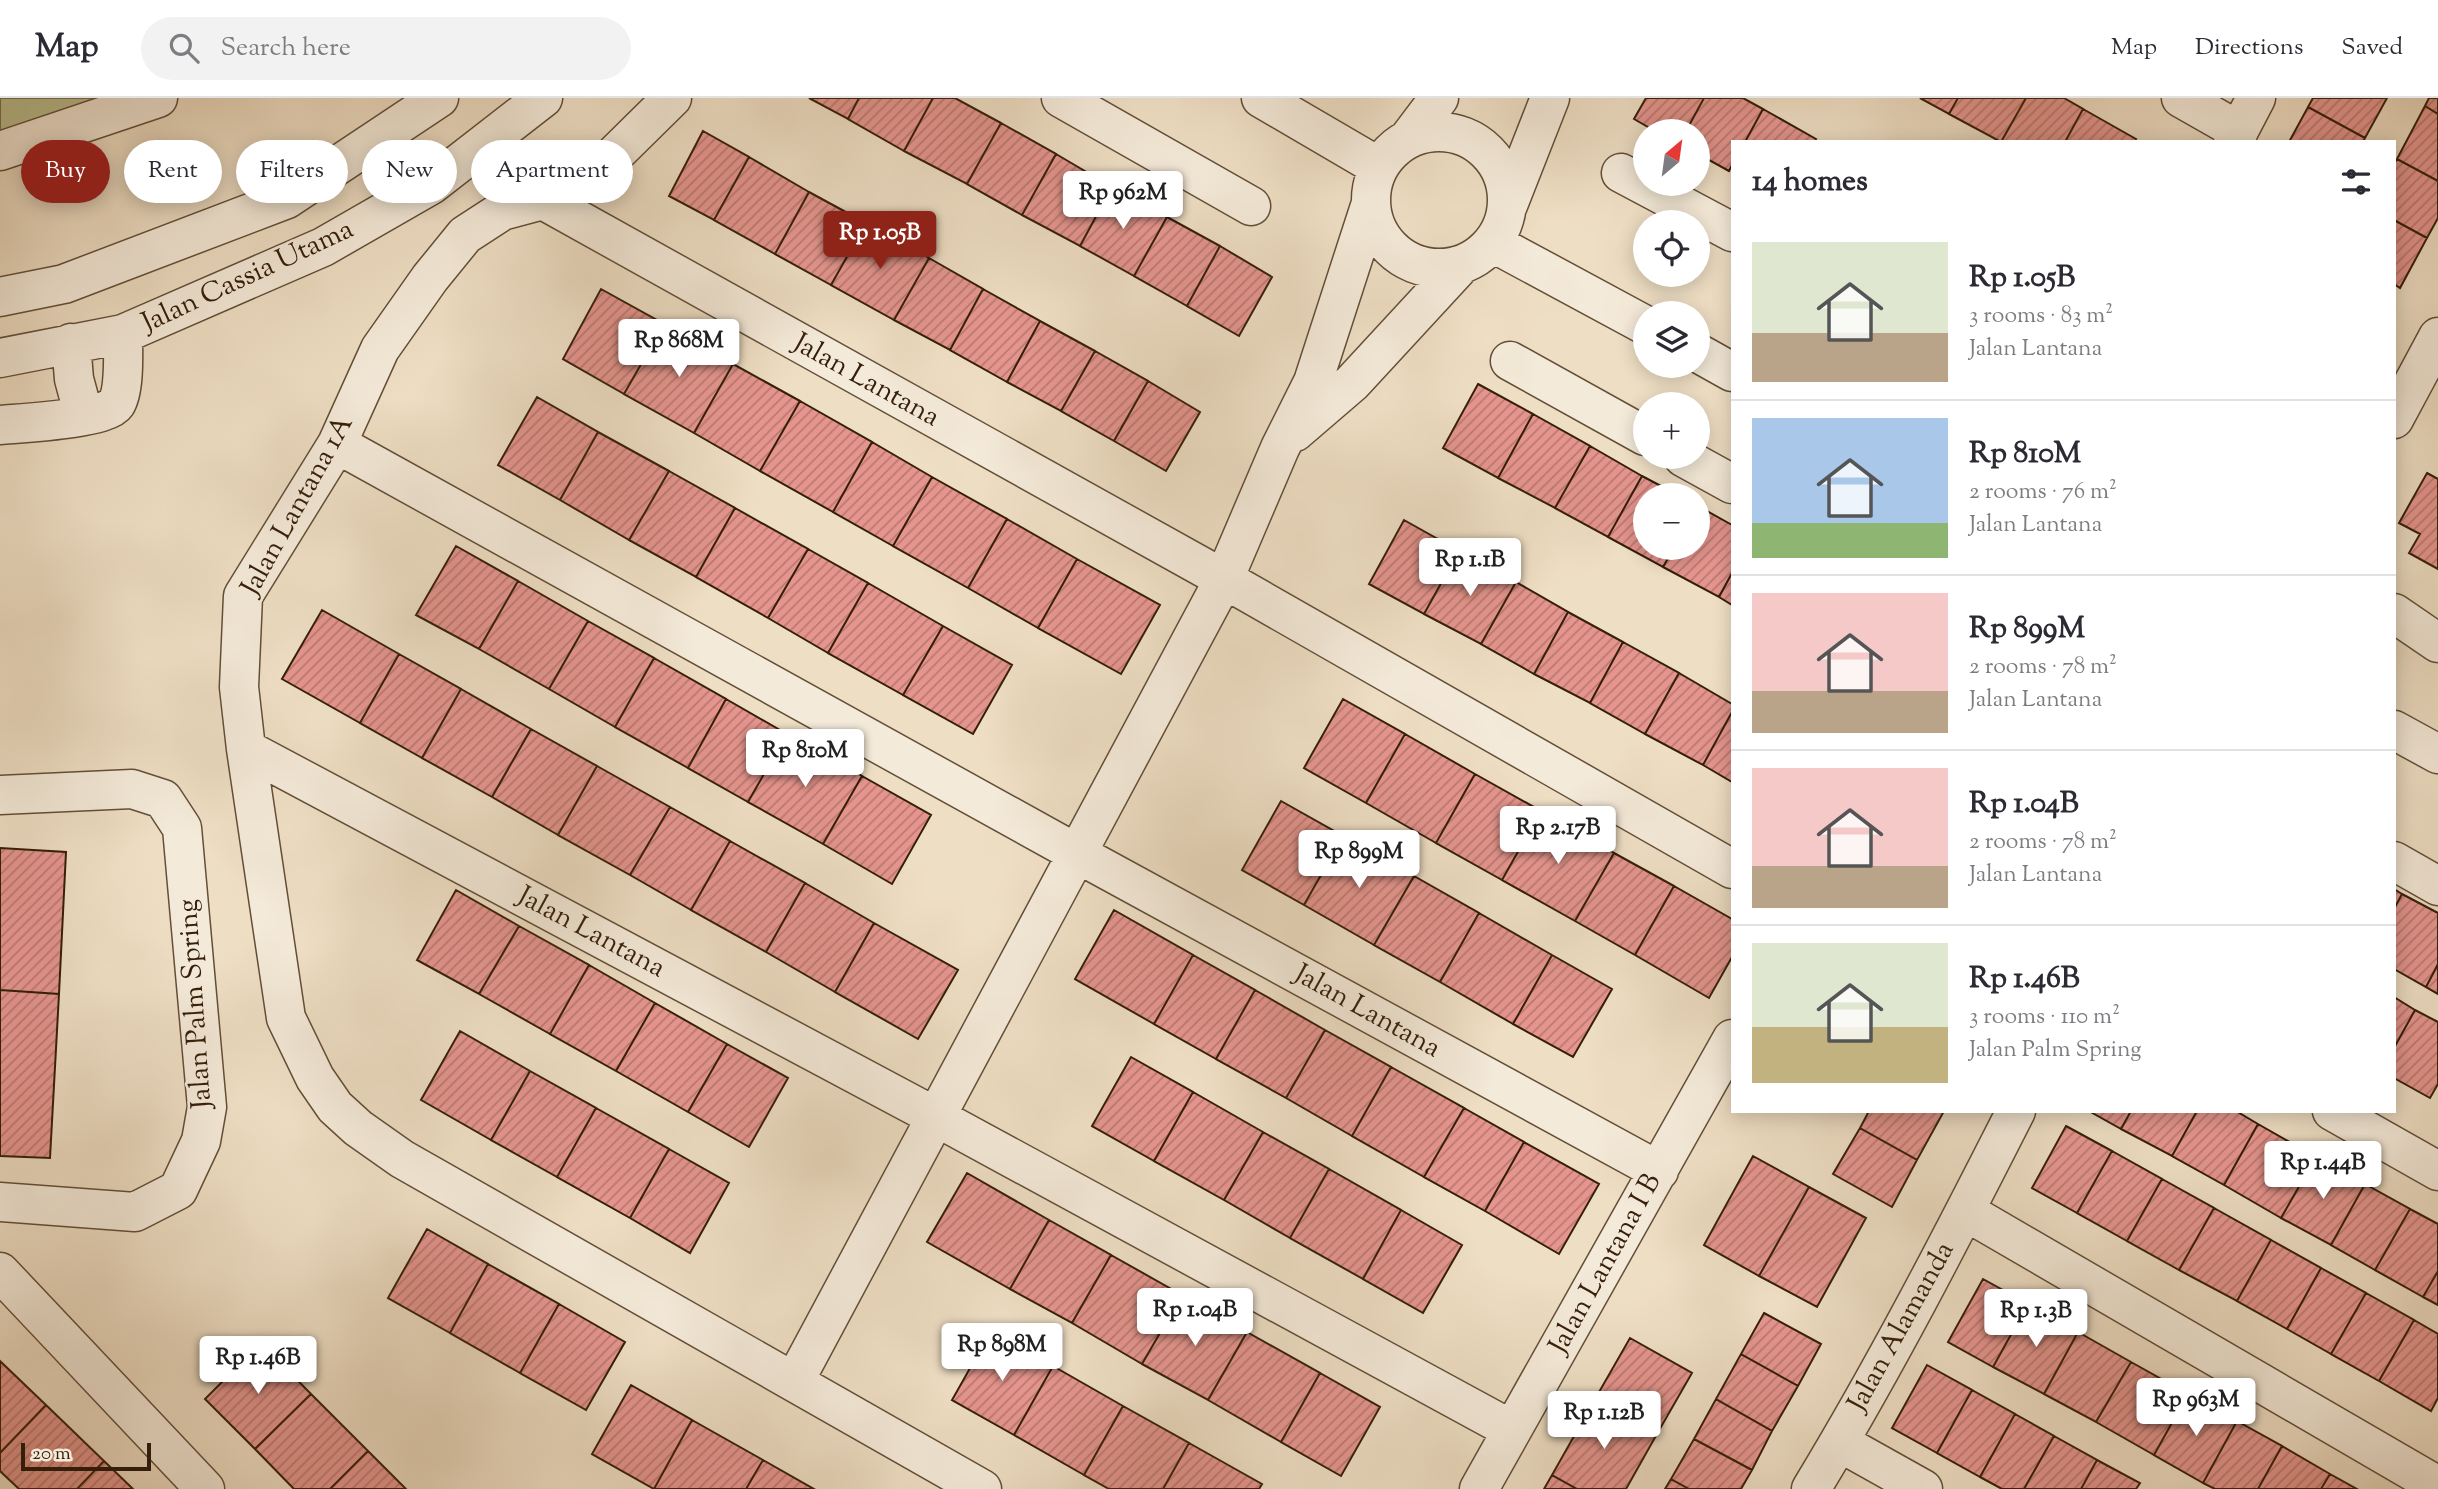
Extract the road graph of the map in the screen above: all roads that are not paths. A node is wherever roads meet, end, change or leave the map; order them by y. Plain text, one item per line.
1 (158, 98) edge
2 (439, 98) edge
3 (543, 98) edge
4 (672, 98) edge
5 (1061, 98) edge
6 (1261, 98) edge
7 (1439, 98) edge
8 (1550, 98) edge
9 (2181, 98) edge
10 (2243, 123) edge
11 (1408, 139) junction
12 (629, 140) edge
13 (0, 150) edge
14 (1379, 167) junction
15 (1621, 173) dead end
16 (532, 203) edge
17 (548, 203) edge
18 (1508, 205) junction
19 (1251, 206) dead end
20 (1370, 206) junction
21 (1731, 231) edge
22 (1493, 243) junction
23 (1460, 266) junction
24 (0, 297) edge
25 (1633, 319) edge
26 (123, 334) junction
27 (2438, 337) edge
28 (71, 343) junction
29 (0, 358) edge
30 (1710, 360) edge
31 (1510, 361) dead end
32 (1731, 371) edge
33 (2396, 415) edge
34 (84, 416) junction
35 (0, 425) edge
36 (1633, 429) edge
37 (1286, 440) junction
38 (337, 444) junction
39 (1705, 469) edge
40 (1731, 483) edge
41 (1224, 579) junction
42 (2396, 614) edge
43 (2438, 643) edge
44 (2396, 731) edge
45 (246, 749) junction
46 (2438, 754) edge
47 (0, 795) edge
48 (1076, 853) junction
49 (2396, 862) edge
50 (1731, 868) edge
51 (2438, 886) edge
52 (1731, 1041) edge
53 (2015, 1113) edge
54 (2336, 1113) edge
55 (936, 1117) junction
56 (1658, 1171) junction
57 (2438, 1171) edge
58 (0, 1202) edge
59 (1965, 1211) junction
60 (0, 1272) edge
61 (794, 1382) junction
62 (1512, 1430) junction
63 (1839, 1442) junction
64 (2438, 1486) edge
65 (205, 1489) edge
66 (982, 1489) edge
67 (1479, 1489) edge
68 (1811, 1489) edge
69 (1923, 1489) edge

1 - 13 street
2 - 24 street, Jalan Cassia Utama
3 - 26 street, Jalan Cassia Utama
4 - 12 street
5 - 19 street
6 - 14 street
7 - 11 street
8 - 18 street
9 - 10 street
11 - 14 street
11 - 18 street
14 - 20 street
15 - 21 street
16 - 38 street, Jalan Lantana 1A
17 - 41 street, Jalan Lantana
18 - 22 street
20 - 23 street
20 - 37 street
22 - 23 street
22 - 25 street
23 - 37 street
26 - 28 street, Jalan Cassia Utama
26 - 34 street
27 - 33 street
28 - 29 street, Jalan Cassia Utama
28 - 34 street
30 - 32 street
31 - 36 street
34 - 35 street
37 - 41 street
38 - 45 street, Jalan Lantana 1A
38 - 48 street, Jalan Lantana
39 - 40 street
41 - 48 street
41 - 50 street, Jalan Lantana
42 - 43 street
44 - 46 street
45 - 55 street, Jalan Lantana
45 - 61 street, Jalan Lantana 1A
47 - 58 street, Jalan Palm Spring
48 - 55 street
48 - 56 street, Jalan Lantana
49 - 51 street
52 - 56 street, Jalan Lantana I B
53 - 59 street, Jalan Alamanda
54 - 57 street
55 - 61 street
55 - 62 street, Jalan Lantana
56 - 62 street, Jalan Lantana I B
59 - 63 street, Jalan Alamanda
59 - 64 street, Jalan Alamanda
60 - 65 street
61 - 66 street
62 - 67 street, Jalan Lantana I B
63 - 68 street, Jalan Alamanda
63 - 69 street, Jalan Alamanda

